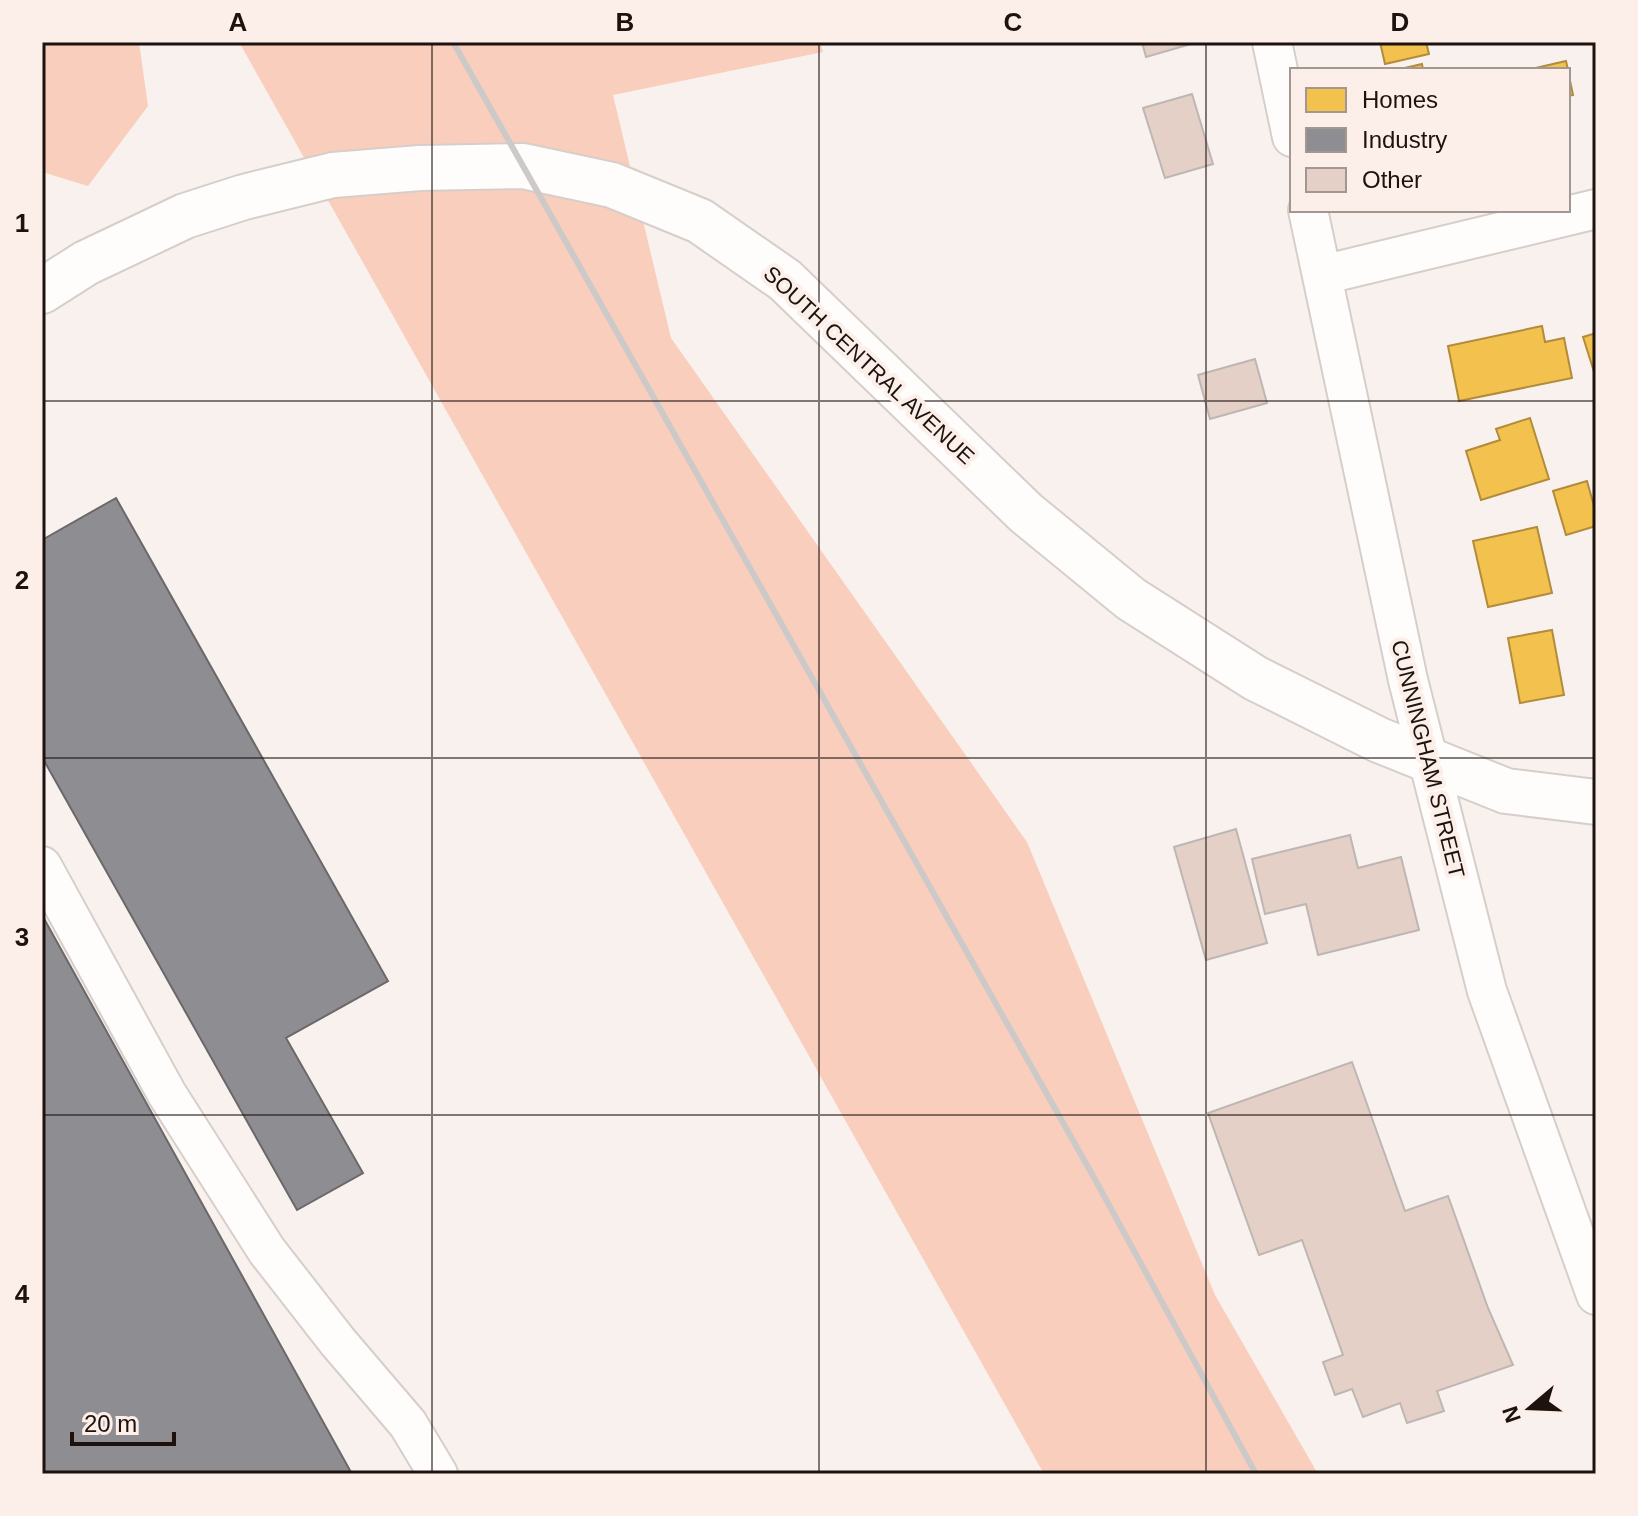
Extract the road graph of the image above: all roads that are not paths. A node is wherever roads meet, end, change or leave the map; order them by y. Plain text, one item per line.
1 (1272, 42) edge
2 (1290, 128) edge
3 (1596, 209) edge
4 (1308, 212) edge
5 (1322, 275) junction
6 (42, 291) edge
7 (1430, 761) junction
8 (1596, 802) edge
9 (42, 866) edge
10 (1583, 1220) edge
11 (1596, 1295) edge
12 (438, 1474) edge

1 - 2 street
3 - 5 street
4 - 5 street, CUNNINGHAM STREET
5 - 7 street, CUNNINGHAM STREET
6 - 7 main road, SOUTH CENTRAL AVENUE
7 - 8 main road, SOUTH CENTRAL AVENUE
7 - 10 street, CUNNINGHAM STREET
9 - 12 street
10 - 11 street, CUNNINGHAM STREET

